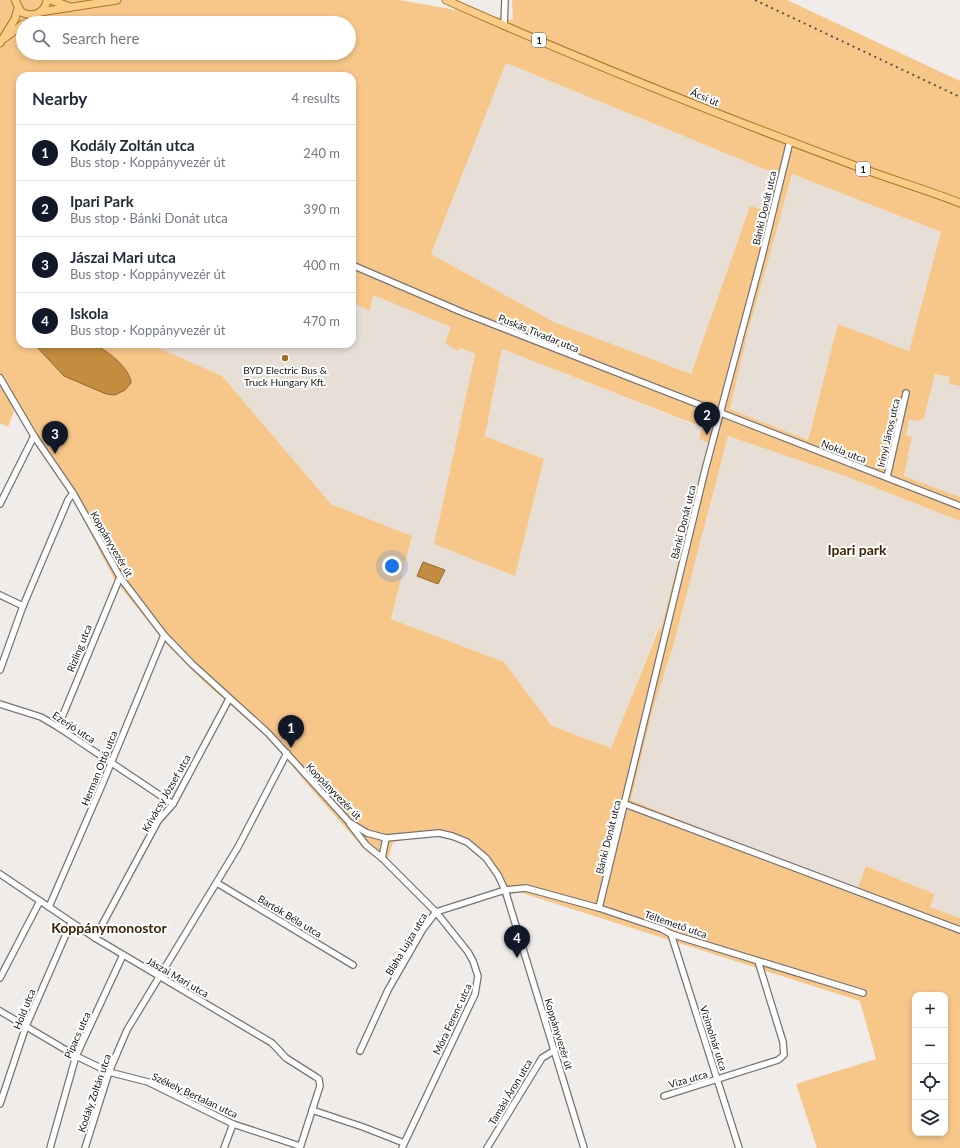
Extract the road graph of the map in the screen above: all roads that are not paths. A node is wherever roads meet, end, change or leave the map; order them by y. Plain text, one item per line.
1 (15, 0) edge
2 (48, 0) edge
3 (117, 0) edge
4 (446, 0) edge
5 (505, 0) edge
6 (72, 7) junction
7 (18, 8) junction
8 (40, 12) junction
9 (31, 15) joint
10 (504, 26) junction
11 (16, 29) edge
12 (0, 42) edge
13 (790, 141) junction
14 (960, 202) edge
15 (356, 267) edge
16 (0, 378) edge
17 (906, 393) dead end
18 (721, 413) junction
19 (34, 436) junction
20 (887, 477) junction
21 (73, 493) junction
22 (0, 504) edge
23 (960, 506) edge
24 (120, 577) junction
25 (0, 594) edge
26 (23, 606) junction
27 (164, 635) junction
28 (0, 670) edge
29 (229, 699) junction
30 (0, 704) edge
31 (58, 727) junction
32 (287, 753) junction
33 (111, 762) junction
34 (173, 804) junction
35 (625, 804) junction
36 (348, 822) junction
37 (386, 838) junction
38 (382, 858) junction
39 (0, 874) edge
40 (217, 883) junction
41 (505, 890) junction
42 (40, 902) junction
43 (49, 907) junction
44 (599, 908) junction
45 (436, 912) junction
46 (71, 923) junction
47 (960, 930) edge
48 (671, 934) junction
49 (95, 938) junction
50 (123, 955) junction
51 (758, 961) junction
52 (353, 965) dead end
53 (160, 976) junction
54 (0, 978) edge
55 (863, 992) dead end
56 (0, 1011) edge
57 (26, 1026) junction
58 (555, 1050) junction
59 (360, 1051) dead end
60 (76, 1056) junction
61 (108, 1072) junction
62 (718, 1080) junction
63 (664, 1096) dead end
64 (0, 1104) edge
65 (312, 1110) junction
66 (233, 1124) junction
67 (403, 1146) edge
68 (300, 1147) edge
69 (50, 1148) edge
70 (85, 1148) edge
71 (224, 1148) edge
72 (487, 1148) edge
73 (584, 1148) edge
74 (739, 1148) edge

1 - 7 main road
2 - 6 main road
2 - 8 main road
3 - 6 main road
4 - 10 main road, Ácsi út / 1
5 - 10 street
6 - 8 main road
7 - 9 main road
7 - 12 main road
8 - 9 main road
10 - 13 main road, Ácsi út / 1
11 - 12 main road
13 - 14 main road, Ácsi út / 1
13 - 18 street, Bánki Donát utca
15 - 18 street, Puskás Tivadar utca
16 - 19 street, Koppányvezér út
17 - 20 street, Irinyi János utca
18 - 20 street, Nokia utca
18 - 35 street, Bánki Donát utca
19 - 21 street, Koppányvezér út
19 - 22 street
20 - 23 street, Nokia utca
21 - 24 street, Koppányvezér út
21 - 26 street
24 - 27 street, Koppányvezér út
24 - 31 street, Rizling utca
25 - 26 street
26 - 28 street
27 - 29 street, Koppányvezér út
27 - 33 street, Herman Ottó utca
29 - 32 street, Koppányvezér út
29 - 34 street, Krivácsy József utca
30 - 31 street, Ezerjó utca
31 - 33 street, Ezerjó utca
32 - 36 street, Koppányvezér út
32 - 40 street, Kodály Zoltán utca
33 - 34 street, Ezerjó utca
33 - 43 street, Herman Ottó utca
34 - 49 street, Krivácsy József utca
35 - 44 street, Bánki Donát utca
35 - 47 street
36 - 37 street, Koppányvezér út
36 - 38 street, Móra Ferenc utca
37 - 38 street
37 - 41 street, Koppányvezér út
38 - 45 street, Móra Ferenc utca
39 - 42 street, Jászai Mari utca
40 - 52 street, Bartók Béla utca
40 - 53 street, Kodály Zoltán utca
41 - 44 street, Téltemető utca
41 - 45 street, Blaha Lujza utca
41 - 58 street, Koppányvezér út
42 - 43 street, Jászai Mari utca
42 - 54 street
43 - 46 street, Jászai Mari utca
44 - 48 street, Téltemető utca
45 - 59 street, Blaha Lujza utca
45 - 67 street, Móra Ferenc utca
46 - 49 street, Jászai Mari utca
46 - 57 street, Hold utca
48 - 51 street, Téltemető utca
48 - 62 street, Vízimolnár utca
49 - 50 street, Jászai Mari utca
50 - 53 street, Jászai Mari utca
50 - 60 street, Pipacs utca
51 - 55 street, Téltemető utca
51 - 62 street, Viza utca
53 - 61 street, Kodály Zoltán utca
53 - 65 street, Jászai Mari utca
56 - 57 street, Székely Bertalan utca
57 - 60 street, Székely Bertalan utca
57 - 64 street, Hold utca
58 - 72 street, Tamási Áron utca
58 - 73 street, Koppányvezér út
60 - 61 street, Székely Bertalan utca
60 - 69 street, Pipacs utca
61 - 66 street, Székely Bertalan utca
61 - 70 street, Kodály Zoltán utca
62 - 63 street, Viza utca
62 - 74 street, Vízimolnár utca
65 - 67 street, Móra Ferenc utca
65 - 68 street, Jászai Mari utca
66 - 68 street, Székely Bertalan utca
66 - 71 street

